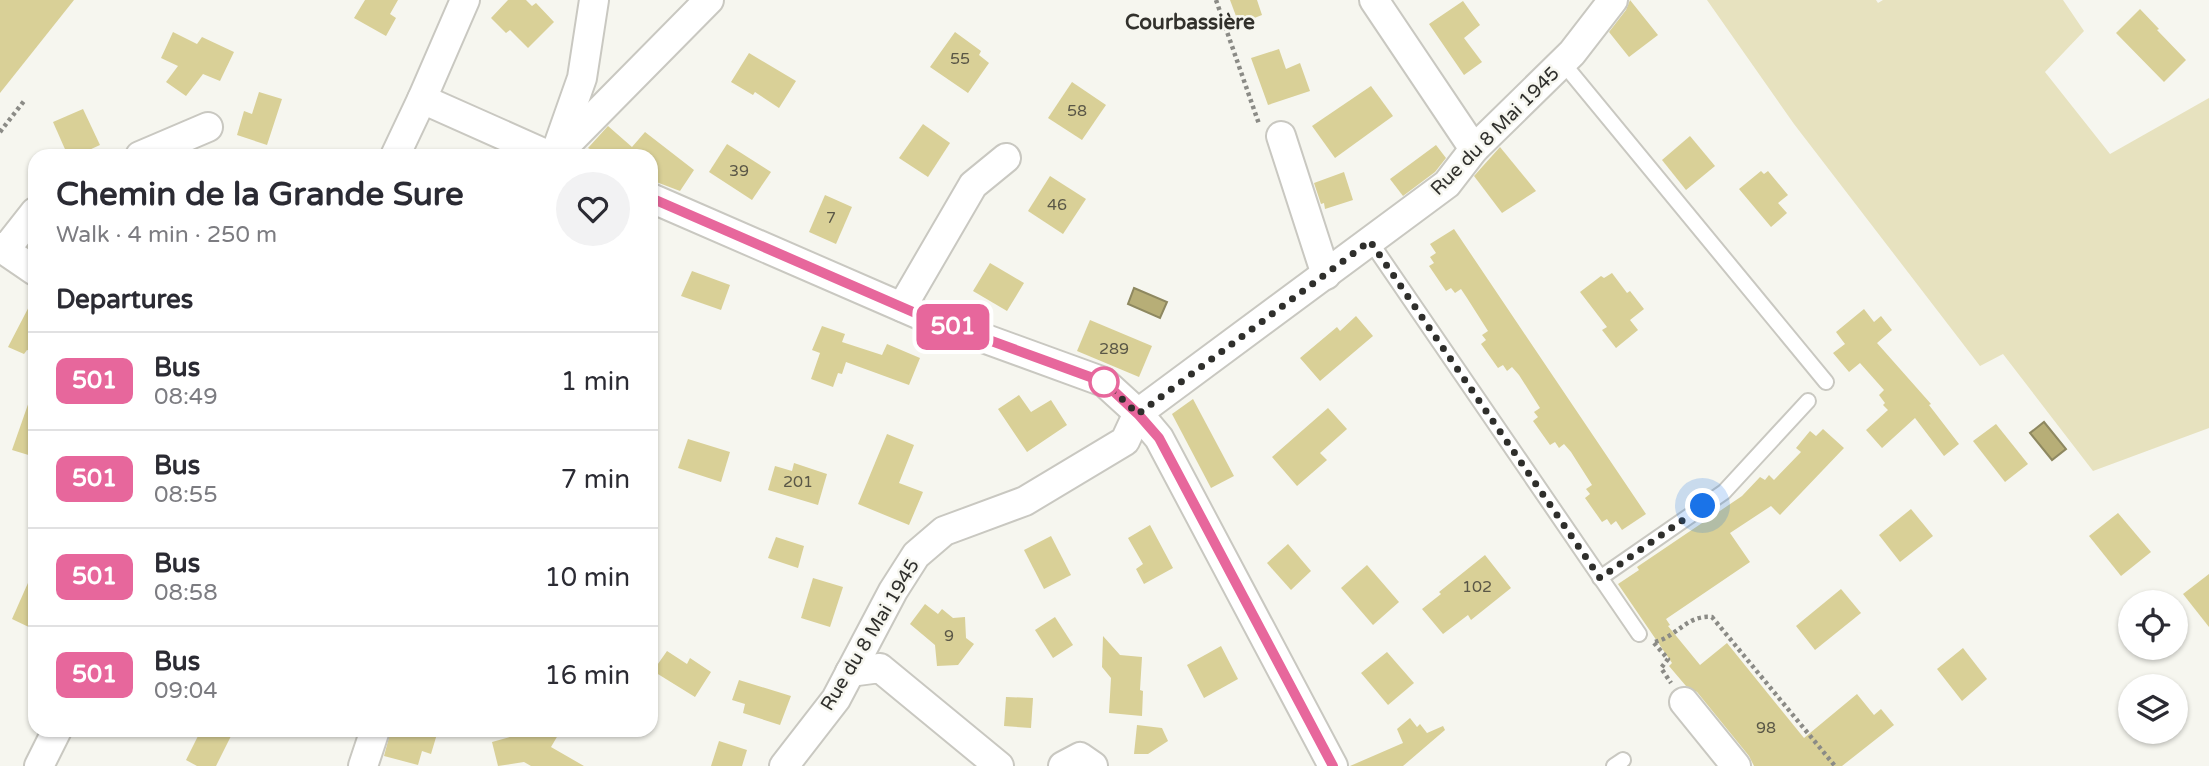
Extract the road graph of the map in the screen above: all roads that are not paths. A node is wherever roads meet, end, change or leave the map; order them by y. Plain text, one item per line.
1 (465, 0) edge
2 (594, 0) edge
3 (709, 0) edge
4 (1374, 0) edge
5 (1613, 0) edge
6 (1563, 63) junction
7 (422, 99) junction
8 (208, 127) dead end
9 (1281, 136) dead end
10 (156, 149) edge
11 (398, 149) edge
12 (537, 149) edge
13 (556, 149) edge
14 (560, 149) edge
15 (1474, 149) junction
16 (1006, 158) dead end
17 (658, 201) edge
18 (28, 220) edge
19 (1370, 241) junction
20 (3, 248) edge
21 (28, 266) edge
22 (1326, 275) junction
23 (902, 307) junction
24 (1826, 382) dead end
25 (1808, 401) dead end
26 (1138, 414) junction
27 (1600, 578) junction
28 (872, 632) junction
29 (1639, 634) dead end
30 (880, 668) junction
31 (850, 672) junction
32 (1684, 702) road end
33 (54, 737) edge
34 (373, 737) edge
35 (996, 765) edge
36 (39, 766) edge
37 (363, 766) edge
38 (784, 766) edge
39 (1063, 766) edge
40 (1093, 766) edge
41 (1333, 766) edge
42 (1736, 766) edge

1 - 7 street
2 - 13 street
3 - 14 street
4 - 15 street
5 - 6 street, Rue du 8 Mai 1945
6 - 15 street, Rue du 8 Mai 1945
6 - 24 lane
7 - 11 street
7 - 12 street
8 - 10 street
9 - 22 street
15 - 19 street, Rue du 8 Mai 1945
16 - 23 street
17 - 23 street
18 - 20 street
19 - 22 street, Rue du 8 Mai 1945
19 - 27 lane
20 - 21 street
22 - 26 street, Rue du 8 Mai 1945
23 - 26 street
25 - 27 lane
26 - 28 street, Rue du 8 Mai 1945
26 - 41 street
27 - 29 lane
28 - 30 street
28 - 31 street, Rue du 8 Mai 1945
30 - 31 street
30 - 35 street
31 - 38 street, Rue du 8 Mai 1945
32 - 42 street
33 - 36 street
34 - 37 street
39 - 40 street

